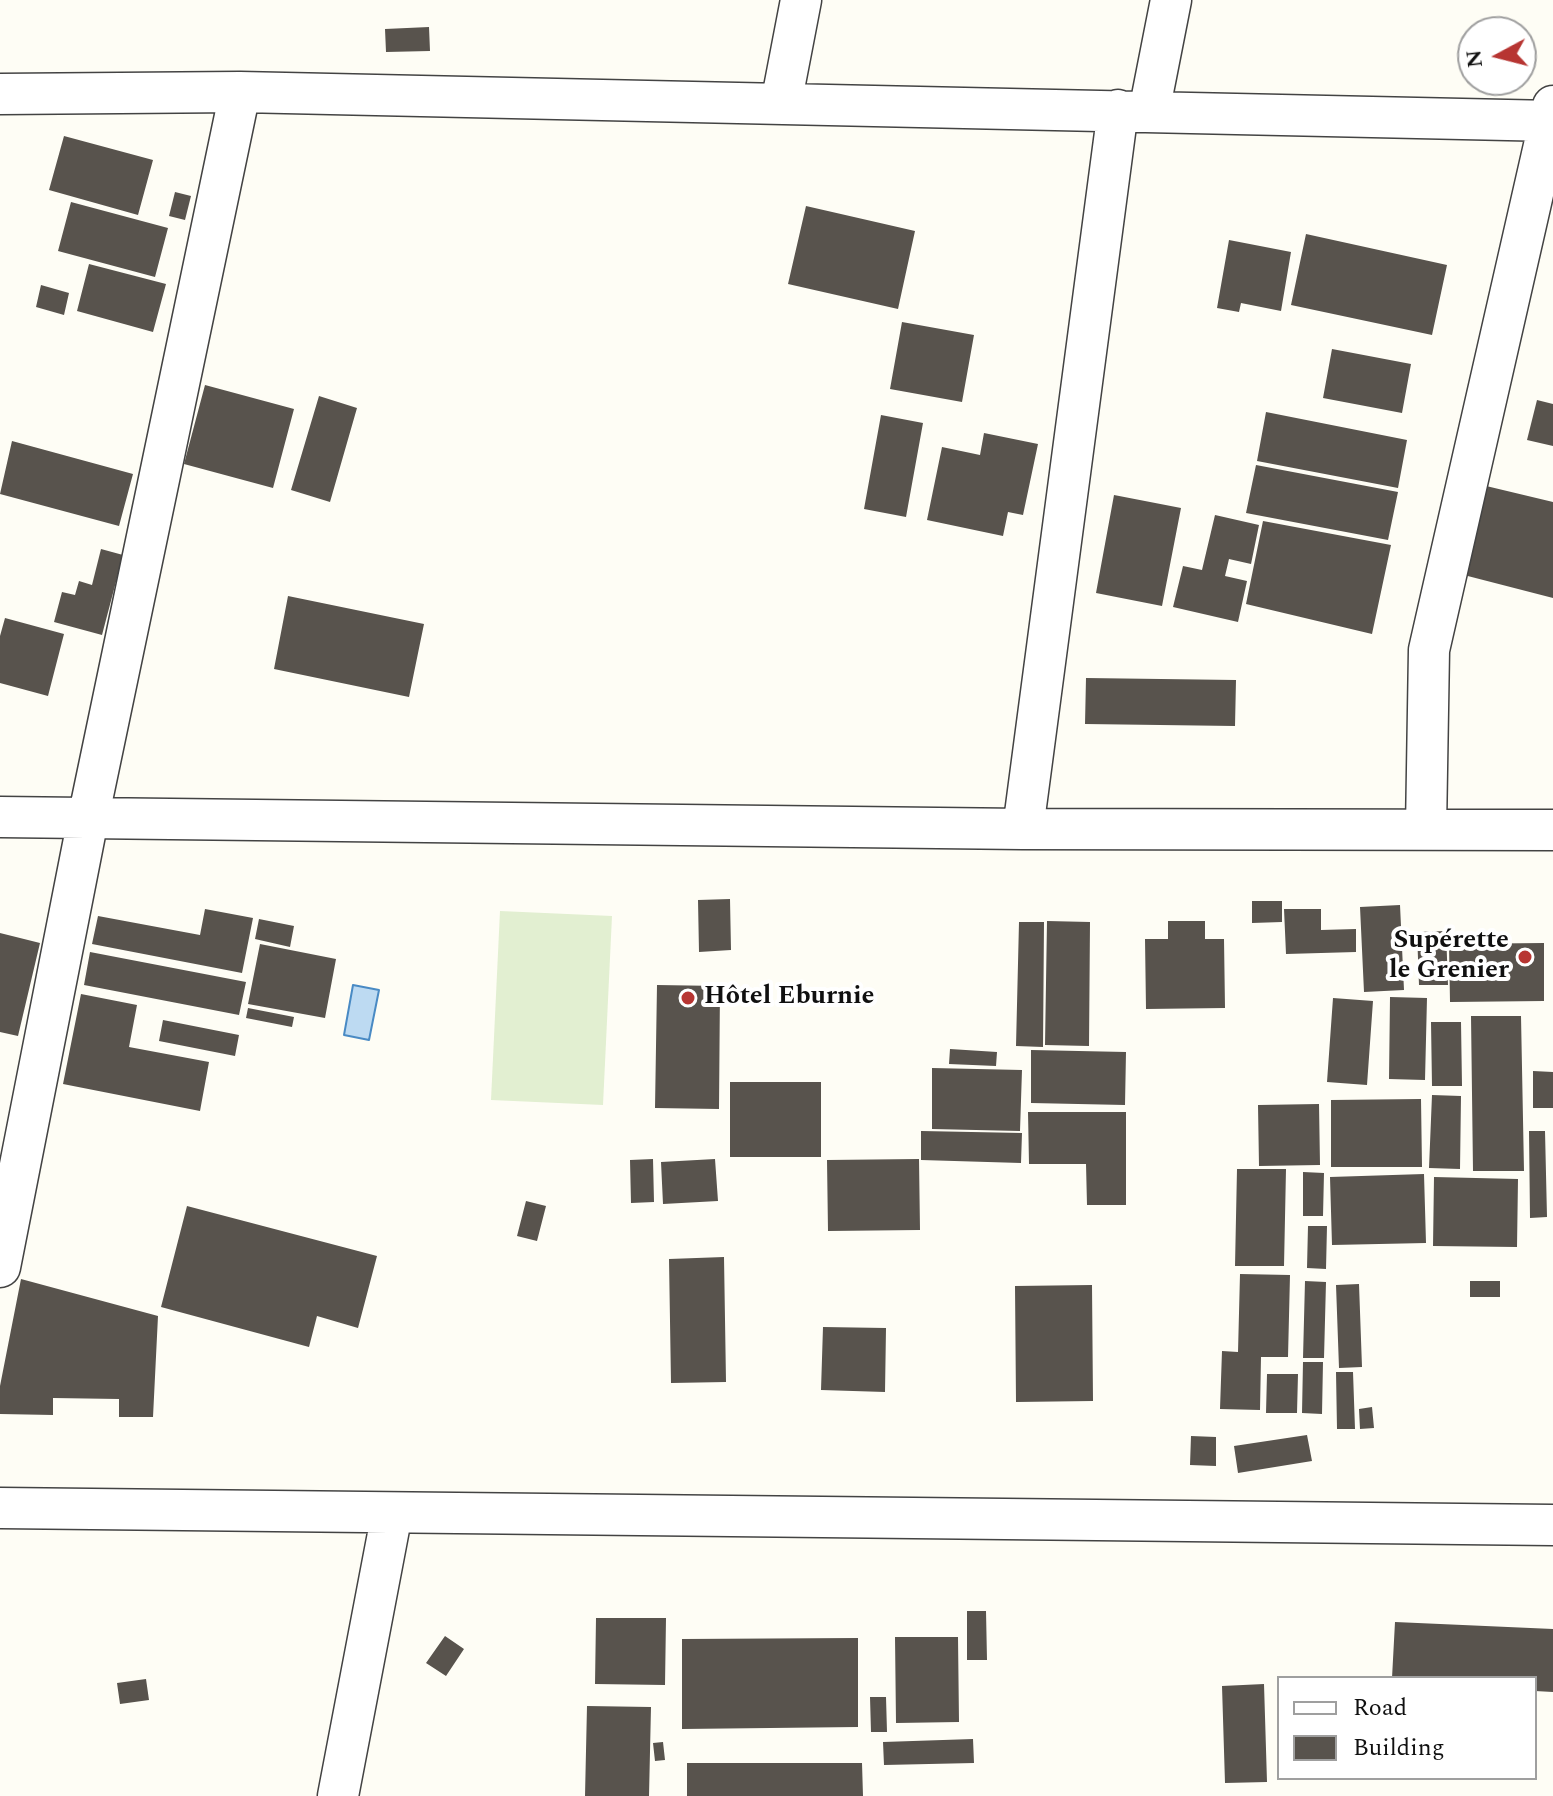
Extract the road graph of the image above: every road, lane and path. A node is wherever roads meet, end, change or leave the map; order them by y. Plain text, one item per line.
1 (801, 0) edge
2 (1171, 0) edge
3 (240, 92) junction
4 (0, 94) edge
5 (781, 104) junction
6 (1133, 111) junction
7 (1552, 116) edge
8 (0, 817) edge
9 (88, 819) junction
10 (1023, 829) junction
11 (1426, 829) junction
12 (1553, 830) edge
13 (0, 1267) edge
14 (0, 1508) edge
15 (392, 1513) junction
16 (1553, 1525) edge
17 (338, 1796) edge

1 - 5 street
2 - 6 street
3 - 4 street
3 - 5 street
3 - 9 street
5 - 6 street
6 - 7 street
6 - 10 street
7 - 11 street
8 - 9 street
9 - 10 street
9 - 13 street
10 - 11 street
11 - 12 street
14 - 15 street
15 - 16 street
15 - 17 street

